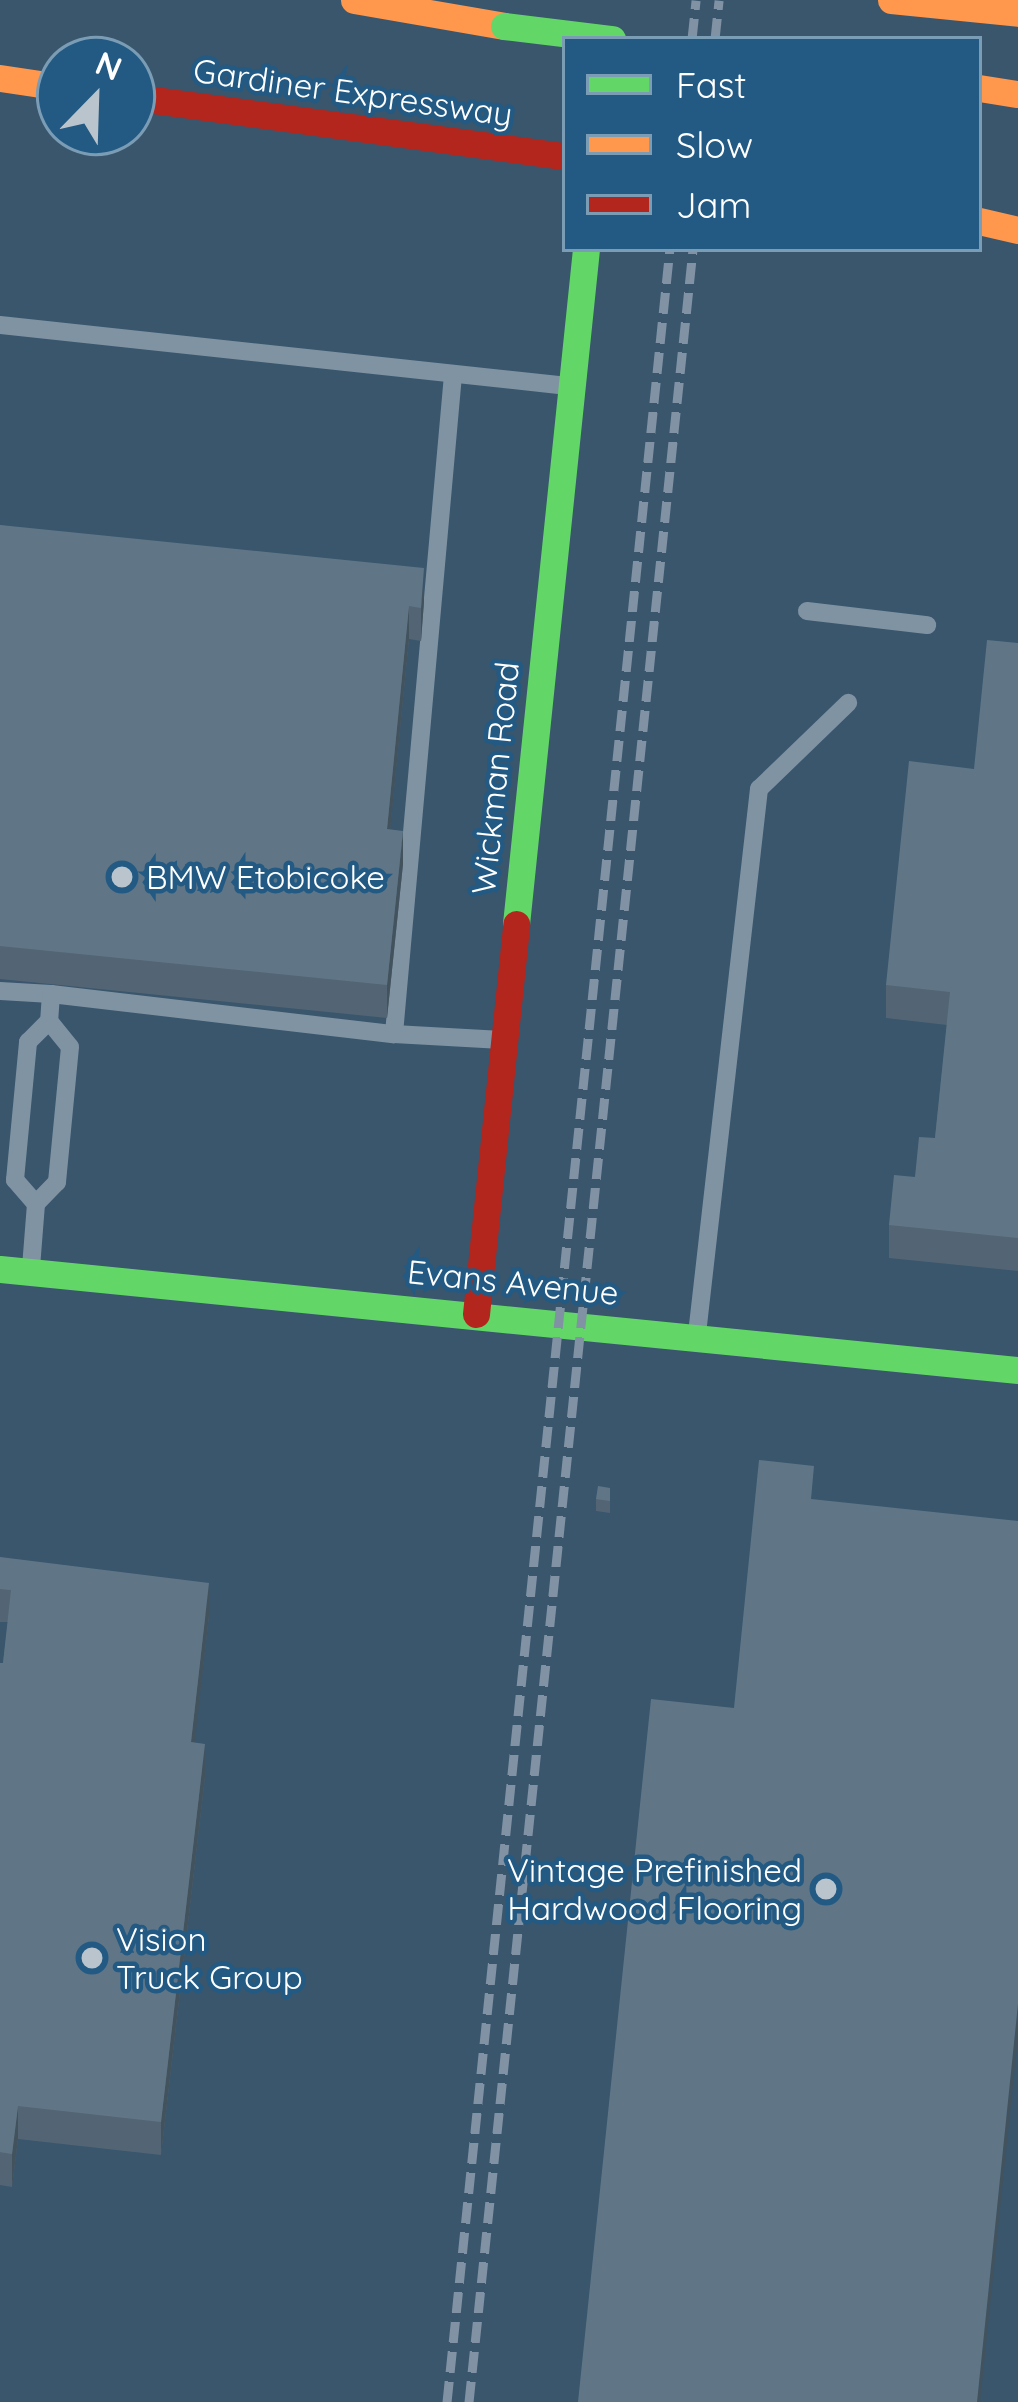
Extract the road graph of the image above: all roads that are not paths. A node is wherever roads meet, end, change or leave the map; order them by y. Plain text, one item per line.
1 (354, 0) edge
2 (891, 0) edge
3 (1018, 13) edge
4 (587, 36) edge
5 (0, 78) edge
6 (36, 83) edge
7 (982, 88) edge
8 (1018, 94) edge
9 (156, 100) edge
10 (562, 157) edge
11 (982, 209) edge
12 (1018, 214) edge
13 (982, 222) edge
14 (1018, 230) edge
15 (586, 252) edge
16 (0, 325) edge
17 (453, 375) junction
18 (572, 387) junction
19 (408, 587) edge
20 (431, 590) junction
21 (807, 611) dead end
22 (927, 625) dead end
23 (848, 703) dead end
24 (0, 991) edge
25 (51, 994) junction
26 (49, 1021) junction
27 (394, 1034) junction
28 (504, 1040) junction
29 (36, 1204) junction
30 (0, 1269) edge
31 (30, 1272) junction
32 (476, 1314) junction
33 (697, 1341) junction
34 (1018, 1370) edge

1 - 4 main road, bridge
2 - 3 main road
5 - 6 main road
7 - 8 main road
9 - 10 main road, Gardiner Expressway
11 - 12 main road
13 - 14 main road
15 - 18 main road, Wickman Road
16 - 17 lane
17 - 18 lane
17 - 20 lane
18 - 28 main road, Wickman Road
19 - 20 lane
20 - 27 lane
21 - 22 lane
23 - 33 lane
24 - 25 lane
25 - 26 lane
25 - 27 lane
26 - 29 lane
26 - 29 lane
27 - 28 lane
28 - 32 main road, Wickman Road
29 - 31 lane
30 - 31 main road, Evans Avenue
31 - 32 main road, Evans Avenue
32 - 33 main road, Evans Avenue
33 - 34 main road, Evans Avenue

